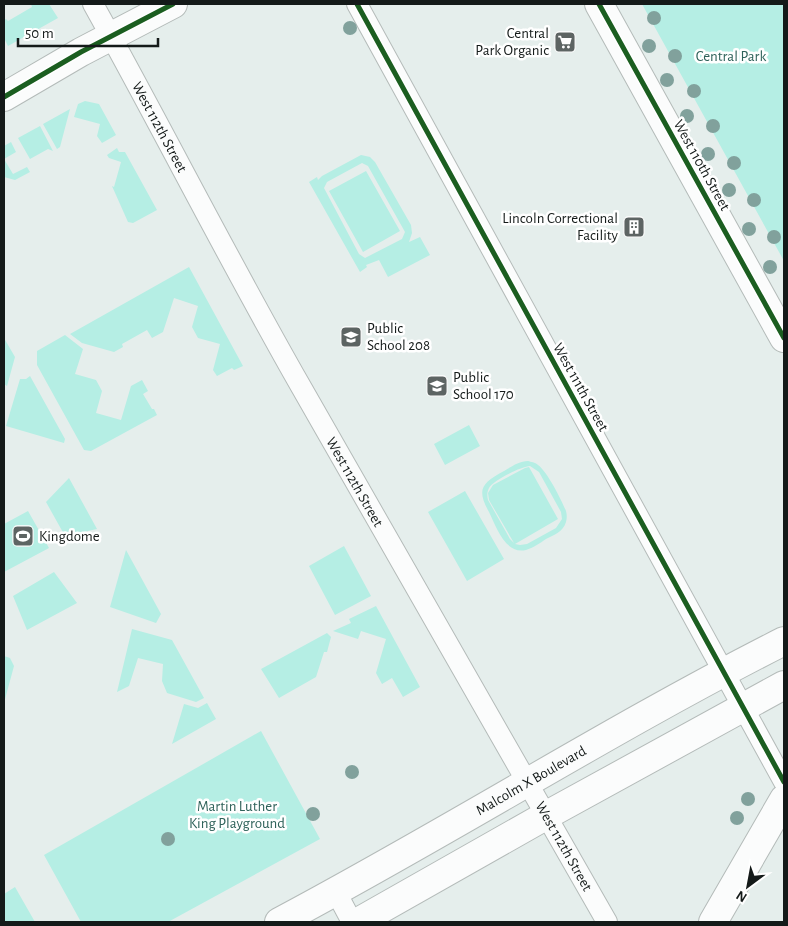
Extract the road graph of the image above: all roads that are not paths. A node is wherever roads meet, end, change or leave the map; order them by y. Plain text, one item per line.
1 (93, 4) edge
2 (173, 4) edge
3 (357, 4) edge
4 (599, 4) edge
5 (112, 37) junction
6 (4, 97) edge
7 (784, 338) edge
8 (784, 641) edge
9 (723, 672) junction
10 (784, 685) edge
11 (743, 708) junction
12 (784, 782) edge
13 (528, 783) junction
14 (784, 799) edge
15 (546, 815) junction
16 (336, 892) junction
17 (279, 922) edge
18 (352, 922) edge
19 (358, 922) edge
20 (607, 922) edge
21 (713, 922) edge

1 - 5 street, West 112th Street
2 - 5 main road
3 - 9 street, West 111th Street
4 - 7 main road, West 110th Street
5 - 6 main road
5 - 13 street, West 112th Street
8 - 9 main road, Malcolm X Boulevard
9 - 11 street, West 111th Street
9 - 13 main road, Malcolm X Boulevard
10 - 11 main road
11 - 12 street, West 111th Street
11 - 15 main road
13 - 15 street, West 112th Street
13 - 16 main road, Malcolm X Boulevard
14 - 21 main road
15 - 19 main road
15 - 20 street, West 112th Street
16 - 17 main road, Malcolm X Boulevard
16 - 18 street

